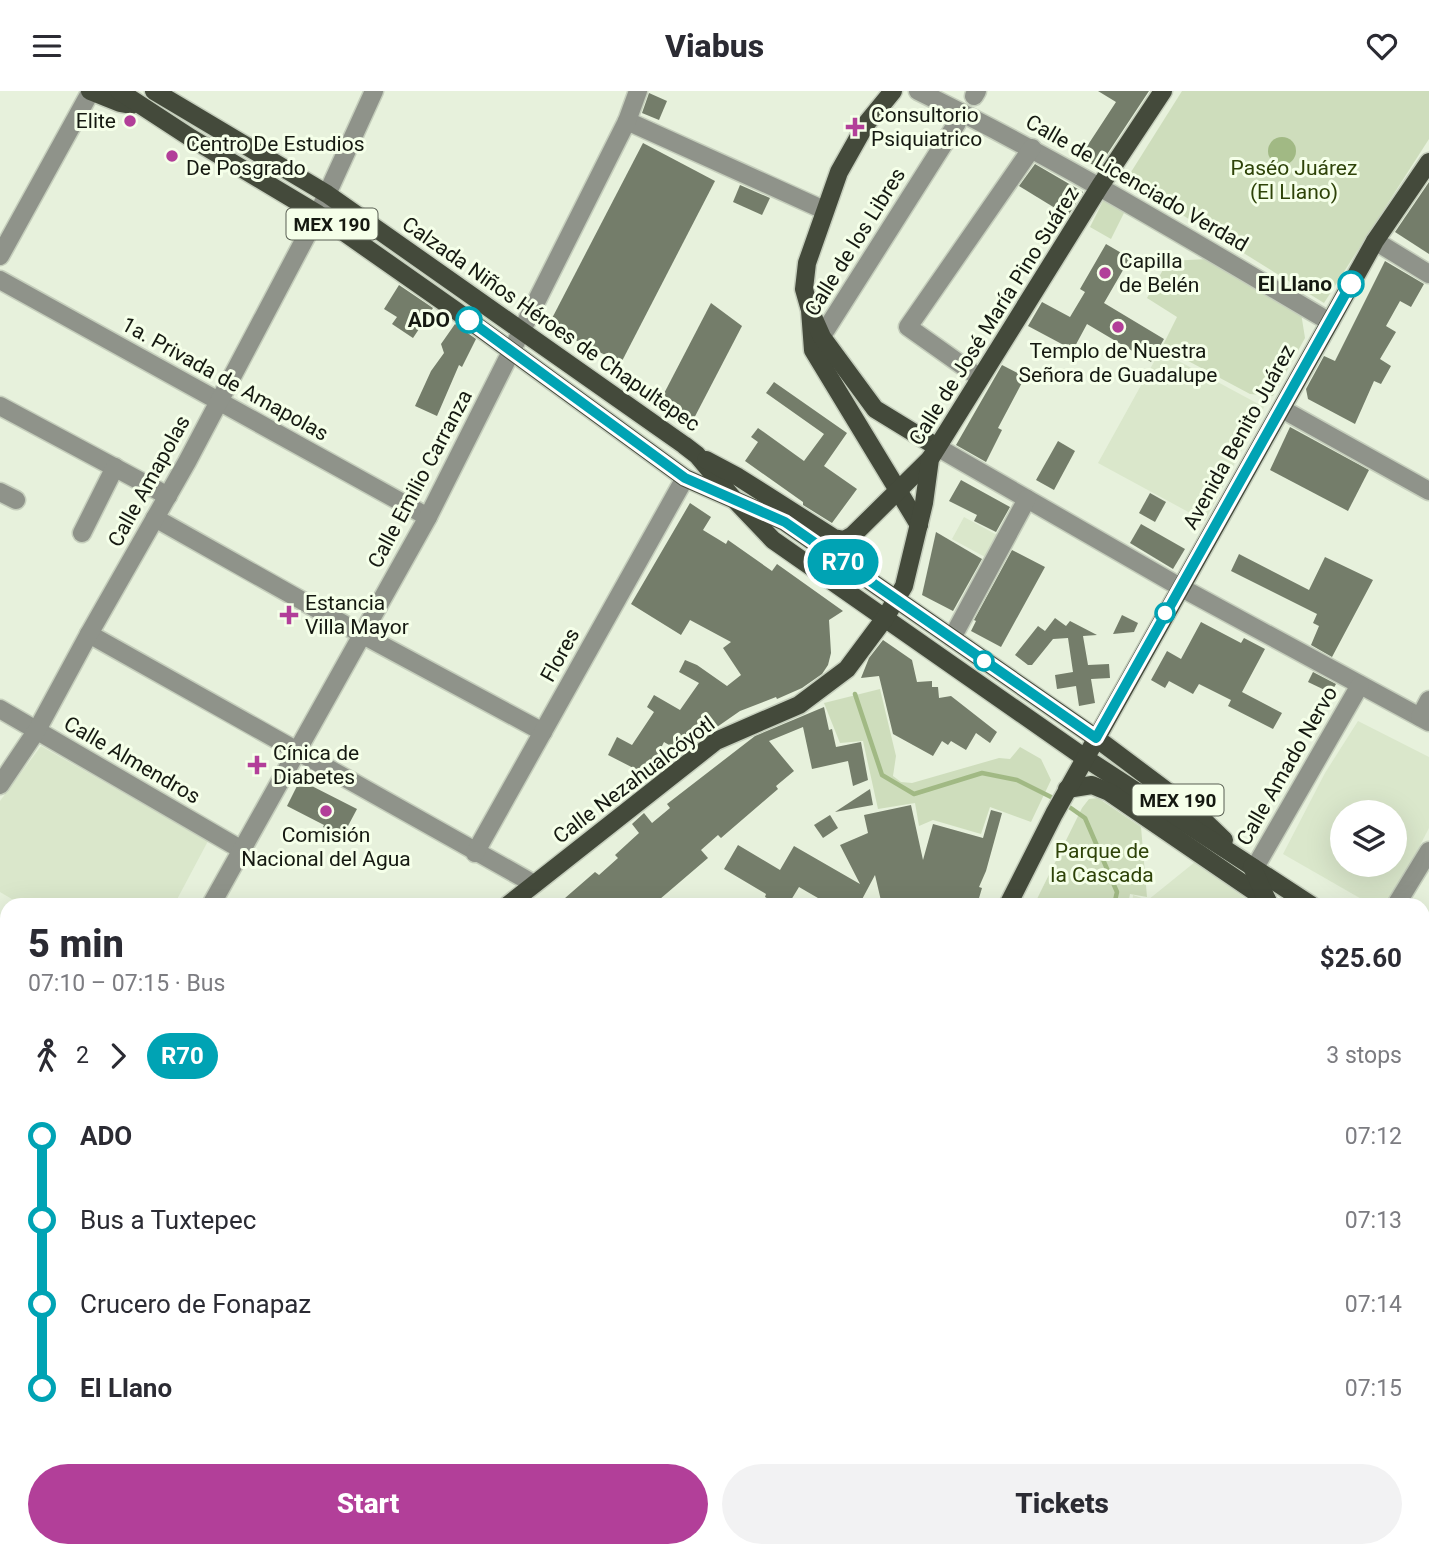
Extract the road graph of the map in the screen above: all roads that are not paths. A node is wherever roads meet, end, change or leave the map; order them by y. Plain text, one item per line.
1 (91, 91) edge
2 (119, 91) edge
3 (374, 91) edge
4 (638, 91) edge
5 (893, 91) edge
6 (918, 91) edge
7 (1163, 91) edge
8 (150, 99) edge
9 (627, 121) junction
10 (957, 123) dead end
11 (1032, 148) junction
12 (1429, 162) edge
13 (1100, 186) junction
14 (327, 194) junction
15 (824, 209) junction
16 (318, 214) junction
17 (1375, 241) junction
18 (0, 256) edge
19 (1429, 274) edge
20 (0, 280) edge
21 (1330, 322) junction
22 (523, 330) junction
23 (818, 344) junction
24 (512, 352) junction
25 (980, 378) junction
26 (219, 401) junction
27 (0, 406) edge
28 (1282, 409) junction
29 (933, 453) junction
30 (697, 455) junction
31 (115, 467) junction
32 (685, 478) junction
33 (898, 491) junction
34 (1429, 491) edge
35 (0, 492) edge
36 (168, 496) junction
37 (732, 497) junction
38 (1027, 499) junction
39 (16, 500) dead end
40 (428, 517) junction
41 (155, 519) junction
42 (919, 526) junction
43 (82, 533) dead end
44 (1180, 587) junction
45 (896, 599) junction
46 (885, 618) junction
47 (89, 634) junction
48 (363, 635) junction
49 (952, 638) junction
50 (1360, 685) junction
51 (1429, 701) edge
52 (0, 709) edge
53 (1424, 720) edge
54 (37, 730) junction
55 (543, 732) junction
56 (1096, 738) junction
57 (296, 752) junction
58 (1084, 758) junction
59 (0, 785) edge
60 (1067, 789) junction
61 (242, 850) junction
62 (1429, 851) edge
63 (475, 853) junction
64 (1254, 869) junction
65 (534, 884) junction
66 (215, 898) edge
67 (517, 898) edge
68 (1012, 898) edge
69 (1264, 898) edge
70 (1268, 898) edge
71 (1300, 898) edge
72 (1400, 898) edge

1 - 8 main road
1 - 18 street
2 - 8 main road, Calzada Niños Héroes de Chapultepec / MEX 190
3 - 14 street, Calle Amapolas
4 - 9 street, Calle Emilio Carranza
5 - 15 main road
6 - 11 street, Calle de Licenciado Verdad
7 - 13 main road, Calle de José María Pino Suárez
8 - 14 main road, Calzada Niños Héroes de Chapultepec / MEX 190
8 - 16 main road, Calzada Niños Héroes de Chapultepec / MEX 190
9 - 15 street
9 - 22 street, Calle Emilio Carranza
10 - 23 street, Calle de los Libres
11 - 13 street, Calle de Licenciado Verdad
11 - 25 street
12 - 17 main road, Avenida Benito Juárez
13 - 21 street, Calle de Licenciado Verdad
13 - 25 main road, Calle de José María Pino Suárez
14 - 16 street, Calle Amapolas
14 - 22 main road, Calzada Niños Héroes de Chapultepec / MEX 190
15 - 23 main road
16 - 24 main road, Calzada Niños Héroes de Chapultepec / MEX 190
16 - 26 street, Calle Amapolas
17 - 19 street
17 - 21 main road, Avenida Benito Juárez
20 - 26 street, 1a. Privada de Amapolas
21 - 28 main road, Avenida Benito Juárez
22 - 24 street, Calle Emilio Carranza
22 - 30 main road, Calzada Niños Héroes de Chapultepec / MEX 190
23 - 29 main road
23 - 33 main road
24 - 32 main road, Calzada Niños Héroes de Chapultepec / MEX 190
24 - 40 street, Calle Emilio Carranza
25 - 29 main road, Calle de José María Pino Suárez
26 - 36 street, Calle Amapolas
26 - 40 street, 1a. Privada de Amapolas
27 - 31 street
28 - 34 street
28 - 44 main road, Avenida Benito Juárez
29 - 33 main road
29 - 38 street
29 - 42 main road, Calle de José María Pino Suárez
30 - 33 main road
30 - 37 main road, Calzada Niños Héroes de Chapultepec / MEX 190
31 - 36 street
31 - 43 street
32 - 37 main road, Calzada Niños Héroes de Chapultepec / MEX 190
32 - 55 street, Flores
33 - 42 main road
35 - 39 street
36 - 41 street, Calle Amapolas
37 - 45 main road, Calzada Niños Héroes de Chapultepec / MEX 190
37 - 46 main road, Calzada Niños Héroes de Chapultepec / MEX 190
38 - 44 street
38 - 49 street
40 - 48 street, Calle Emilio Carranza
41 - 47 street, Calle Amapolas
41 - 48 street
42 - 45 main road, Calle de José María Pino Suárez
44 - 50 street
44 - 56 main road, Avenida Benito Juárez
45 - 46 main road, Calle de José María Pino Suárez
45 - 49 main road, Calzada Niños Héroes de Chapultepec / MEX 190
46 - 58 main road, Calzada Niños Héroes de Chapultepec / MEX 190
46 - 65 main road, Calle Nezahualcóyotl
47 - 54 street, Calle Amapolas
47 - 57 street
48 - 55 street
48 - 57 street, Calle Emilio Carranza
49 - 56 main road, Calzada Niños Héroes de Chapultepec / MEX 190
50 - 53 street
50 - 64 street, Calle Amado Nervo
51 - 53 street
52 - 54 street, Calle Almendros
54 - 59 street, Calle Amapolas
54 - 61 street, Calle Almendros
55 - 63 street, Flores
56 - 58 main road, Avenida Benito Juárez
56 - 64 main road, Calzada Niños Héroes de Chapultepec / MEX 190
57 - 61 street, Calle Emilio Carranza
57 - 63 street
58 - 60 main road, Avenida Benito Juárez
58 - 64 main road, Calzada Niños Héroes de Chapultepec / MEX 190
60 - 68 main road, Avenida Benito Juárez
60 - 69 main road
61 - 66 street, Calle Emilio Carranza
62 - 72 street
63 - 65 street
64 - 70 main road, Calzada Niños Héroes de Chapultepec / MEX 190
64 - 71 main road, Calzada Niños Héroes de Chapultepec / MEX 190
65 - 67 main road, Calle Nezahualcóyotl

